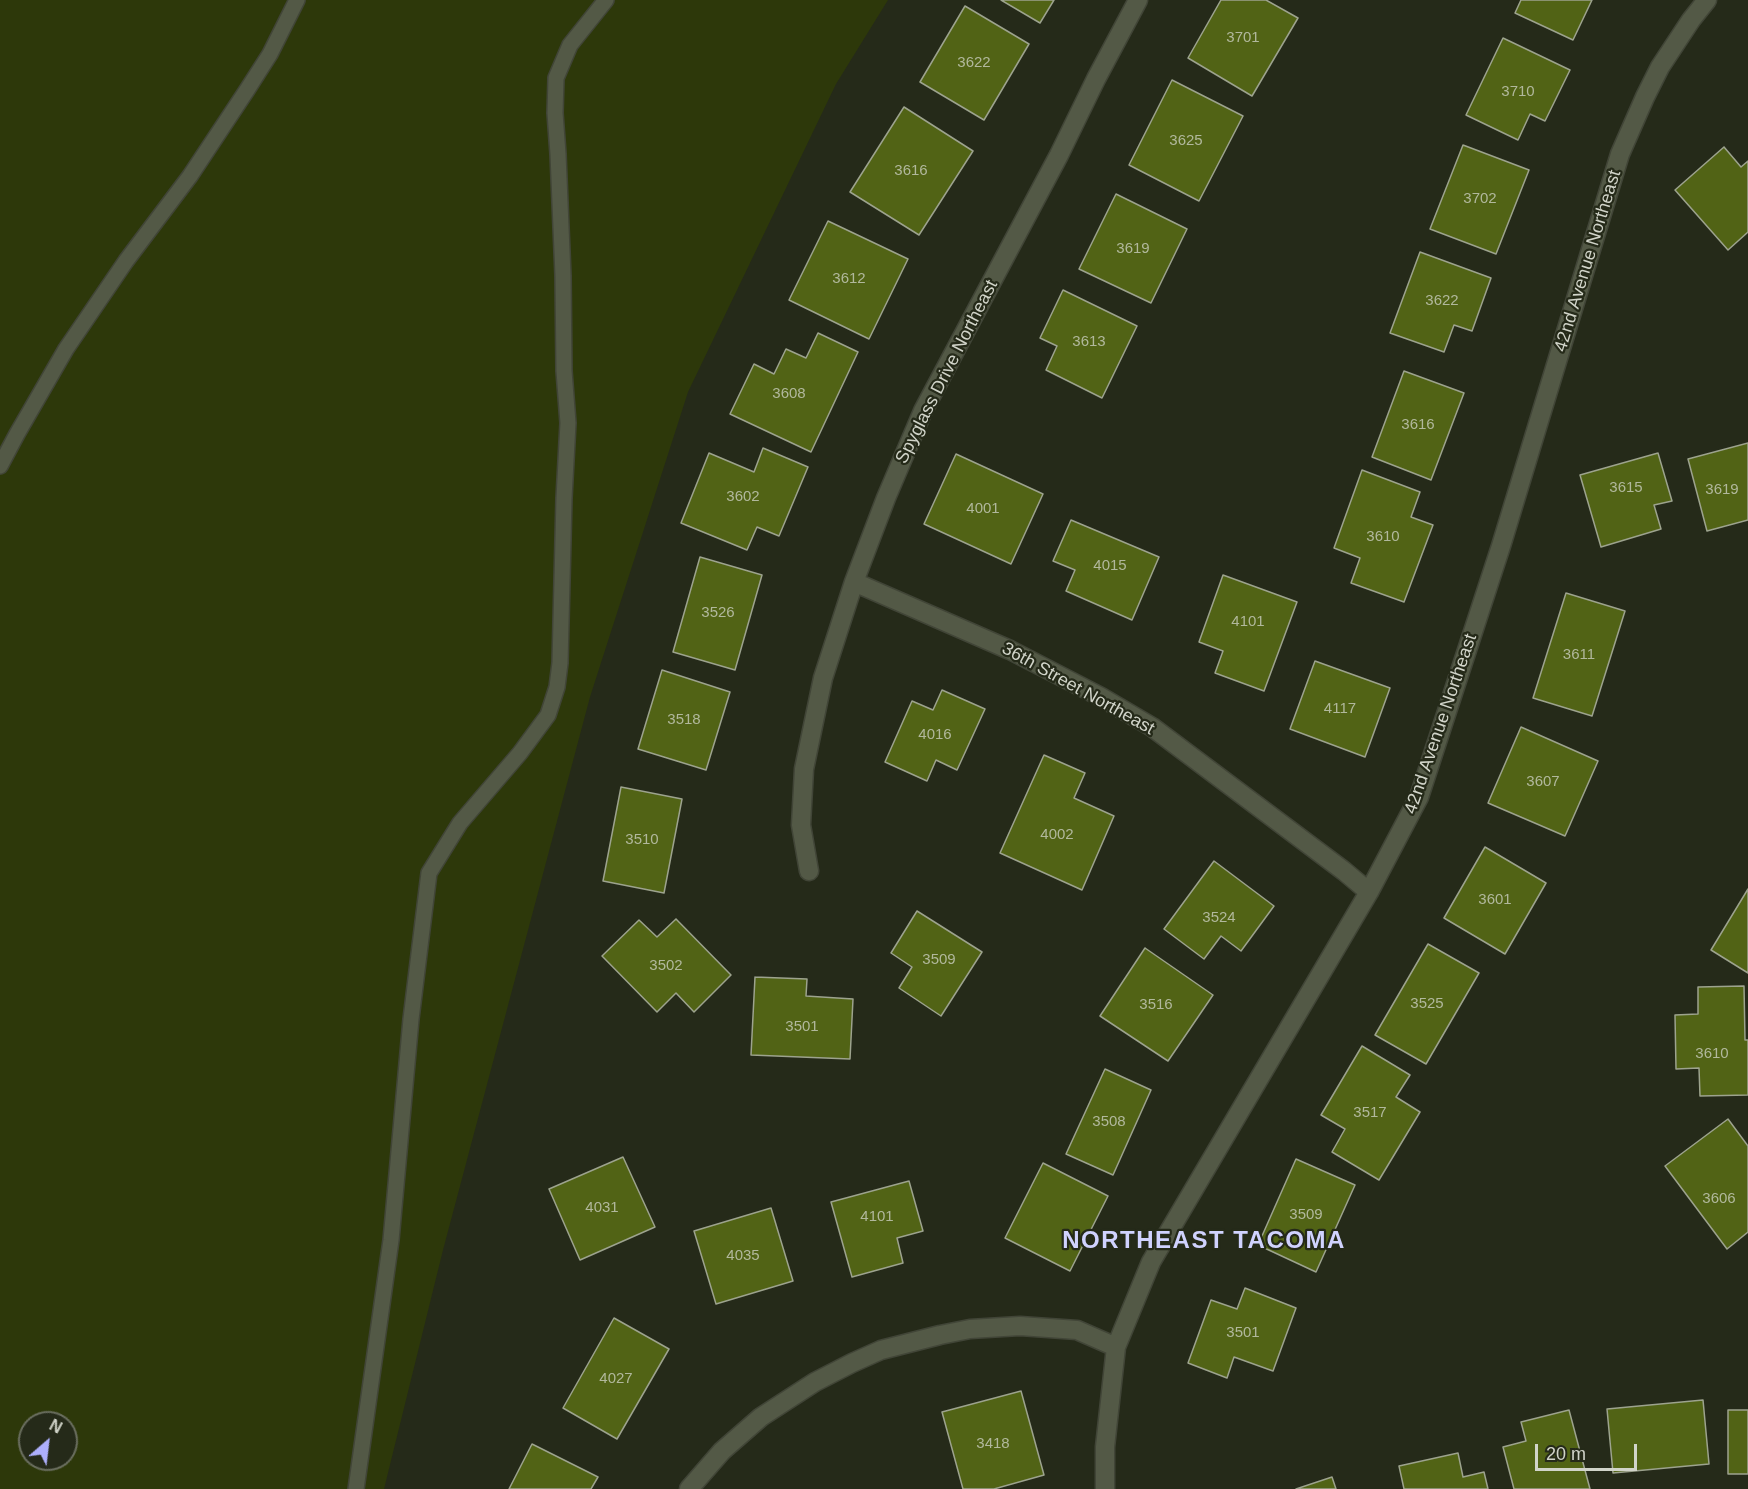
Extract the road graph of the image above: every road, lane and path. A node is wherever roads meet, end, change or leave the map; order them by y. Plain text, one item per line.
1 (297, 0) edge
2 (606, 0) edge
3 (1138, 0) edge
4 (1707, 0) edge
5 (0, 466) edge
6 (854, 582) junction
7 (808, 871) dead end
8 (1370, 892) junction
9 (1116, 1347) junction
10 (356, 1489) edge
11 (689, 1489) edge
12 (1105, 1489) edge

1 - 5 lane
2 - 10 lane
3 - 6 street, Spyglass Drive Northeast
4 - 8 street, 42nd Avenue Northeast
6 - 7 street, Spyglass Drive Northeast
6 - 8 street, 36th Street Northeast
8 - 9 street, 42nd Avenue Northeast
9 - 11 street
9 - 12 street, 42nd Avenue Northeast

